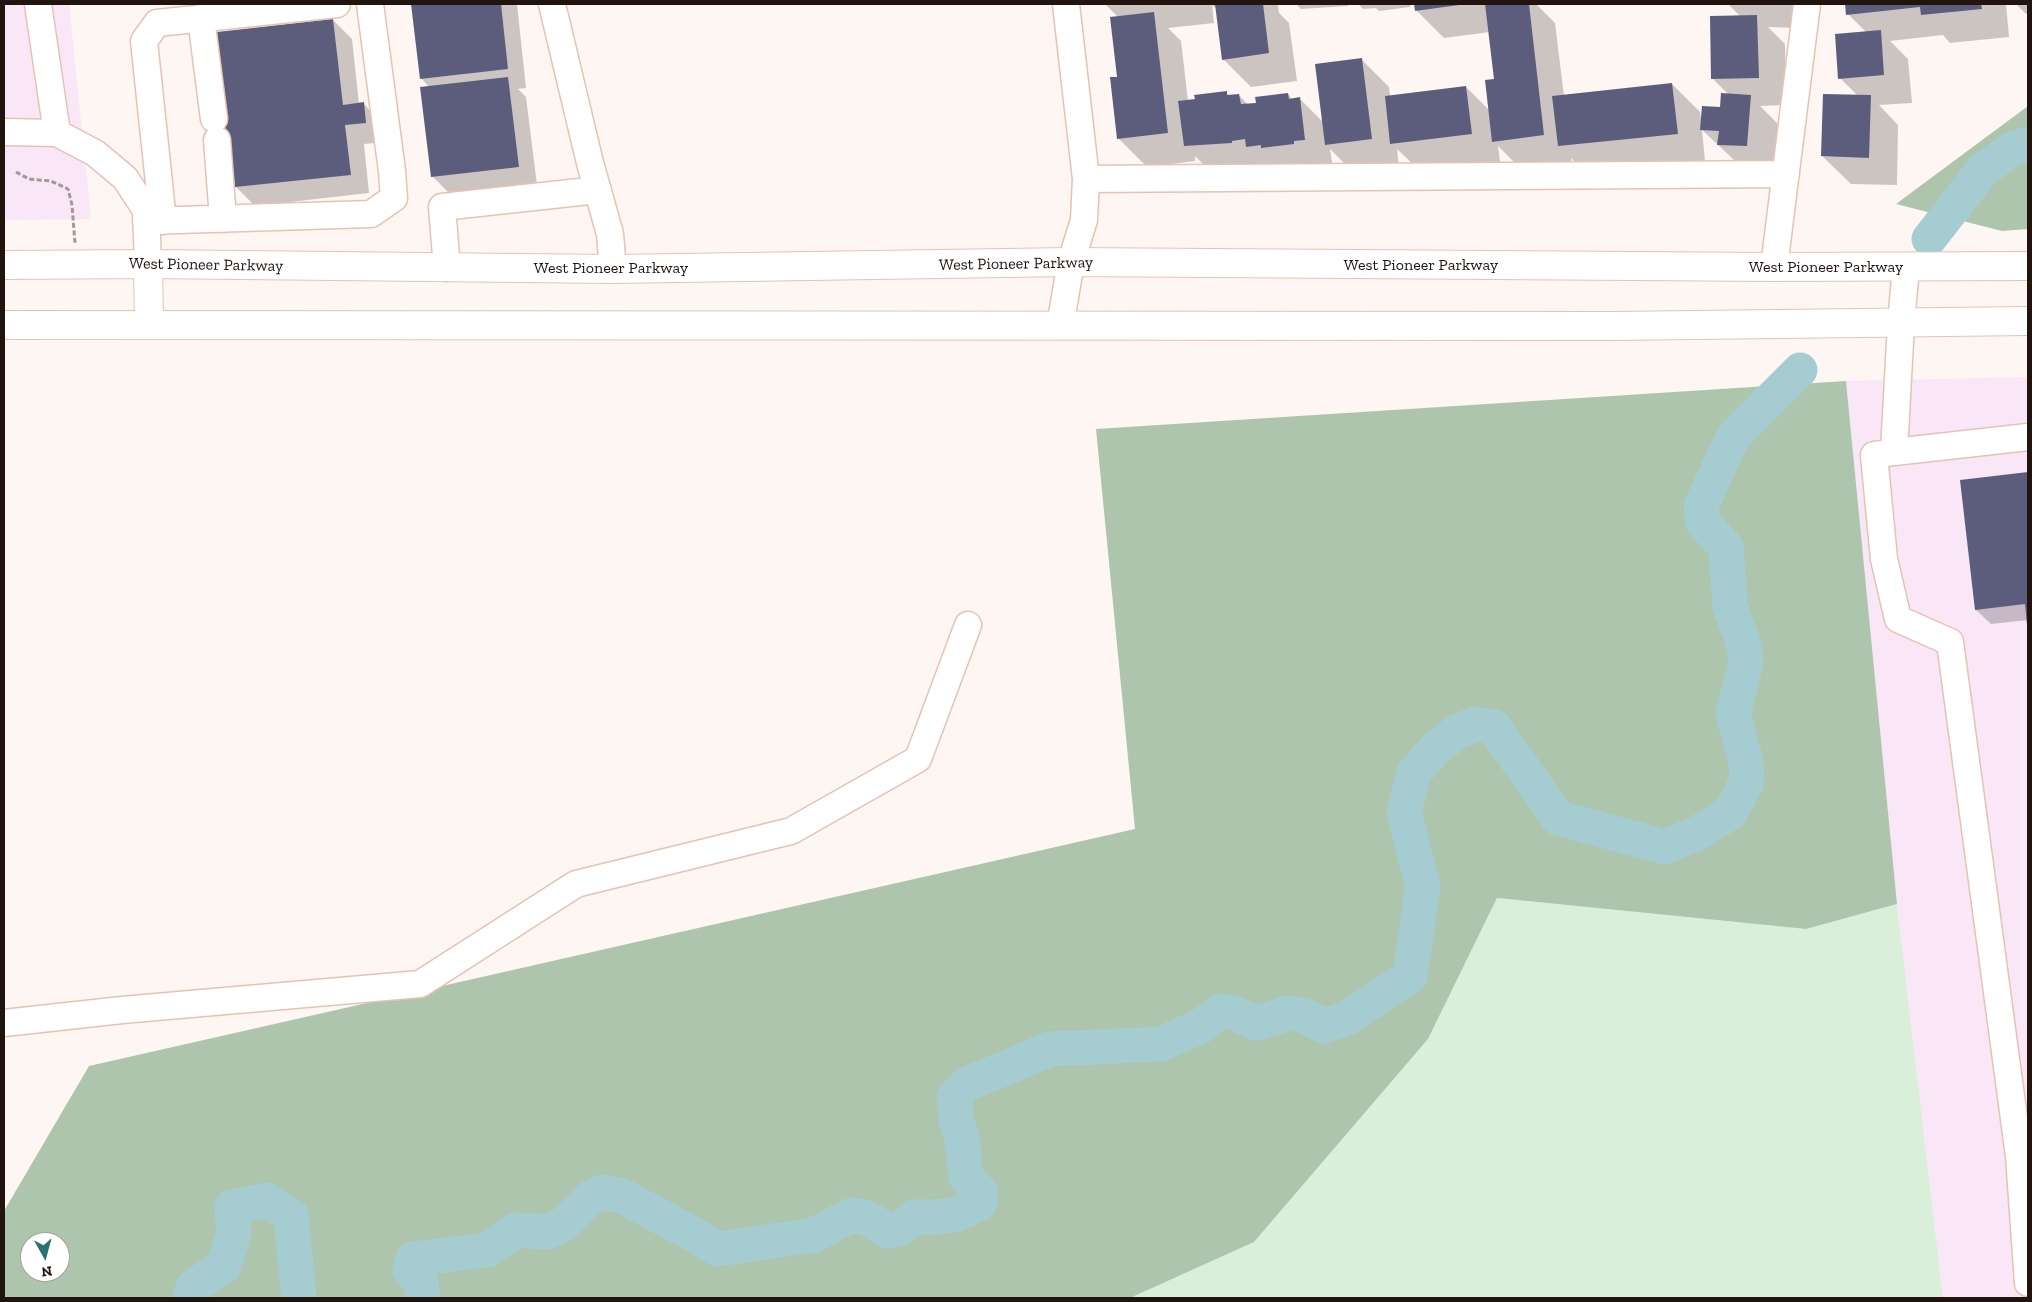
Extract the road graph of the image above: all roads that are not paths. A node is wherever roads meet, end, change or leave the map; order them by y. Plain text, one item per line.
1 (38, 4) edge
2 (337, 4) edge
3 (370, 4) edge
4 (552, 4) edge
5 (1066, 4) edge
6 (1807, 4) edge
7 (202, 18) junction
8 (4, 132) edge
9 (57, 133) junction
10 (1786, 174) junction
11 (1086, 179) junction
12 (598, 190) junction
13 (223, 219) junction
14 (155, 221) junction
15 (1071, 262) junction
16 (148, 264) junction
17 (4, 265) edge
18 (2028, 266) edge
19 (1774, 267) junction
20 (1906, 267) junction
21 (447, 268) junction
22 (613, 270) junction
23 (2028, 321) edge
24 (1901, 323) junction
25 (4, 325) edge
26 (149, 325) junction
27 (1060, 326) junction
28 (2028, 437) edge
29 (1894, 452) junction
30 (968, 626) dead end
31 (4, 1022) edge
32 (2028, 1283) edge

1 - 9 lane
2 - 7 lane
3 - 13 lane
4 - 12 lane
5 - 11 lane
6 - 10 lane
7 - 13 lane
7 - 14 lane
8 - 9 lane
9 - 14 lane
10 - 11 lane
10 - 19 lane
11 - 15 lane
12 - 21 lane
12 - 22 lane
13 - 14 lane
14 - 16 lane
15 - 19 main road, West Pioneer Parkway
15 - 22 main road, West Pioneer Parkway
15 - 27 lane
16 - 17 main road, West Pioneer Parkway
16 - 21 main road, West Pioneer Parkway
16 - 26 main road
18 - 20 main road, West Pioneer Parkway
19 - 20 main road, West Pioneer Parkway
20 - 24 lane
21 - 22 main road, West Pioneer Parkway
23 - 24 main road
24 - 27 main road
24 - 29 lane
25 - 26 main road
26 - 27 main road
28 - 29 lane
29 - 32 lane
30 - 31 lane

